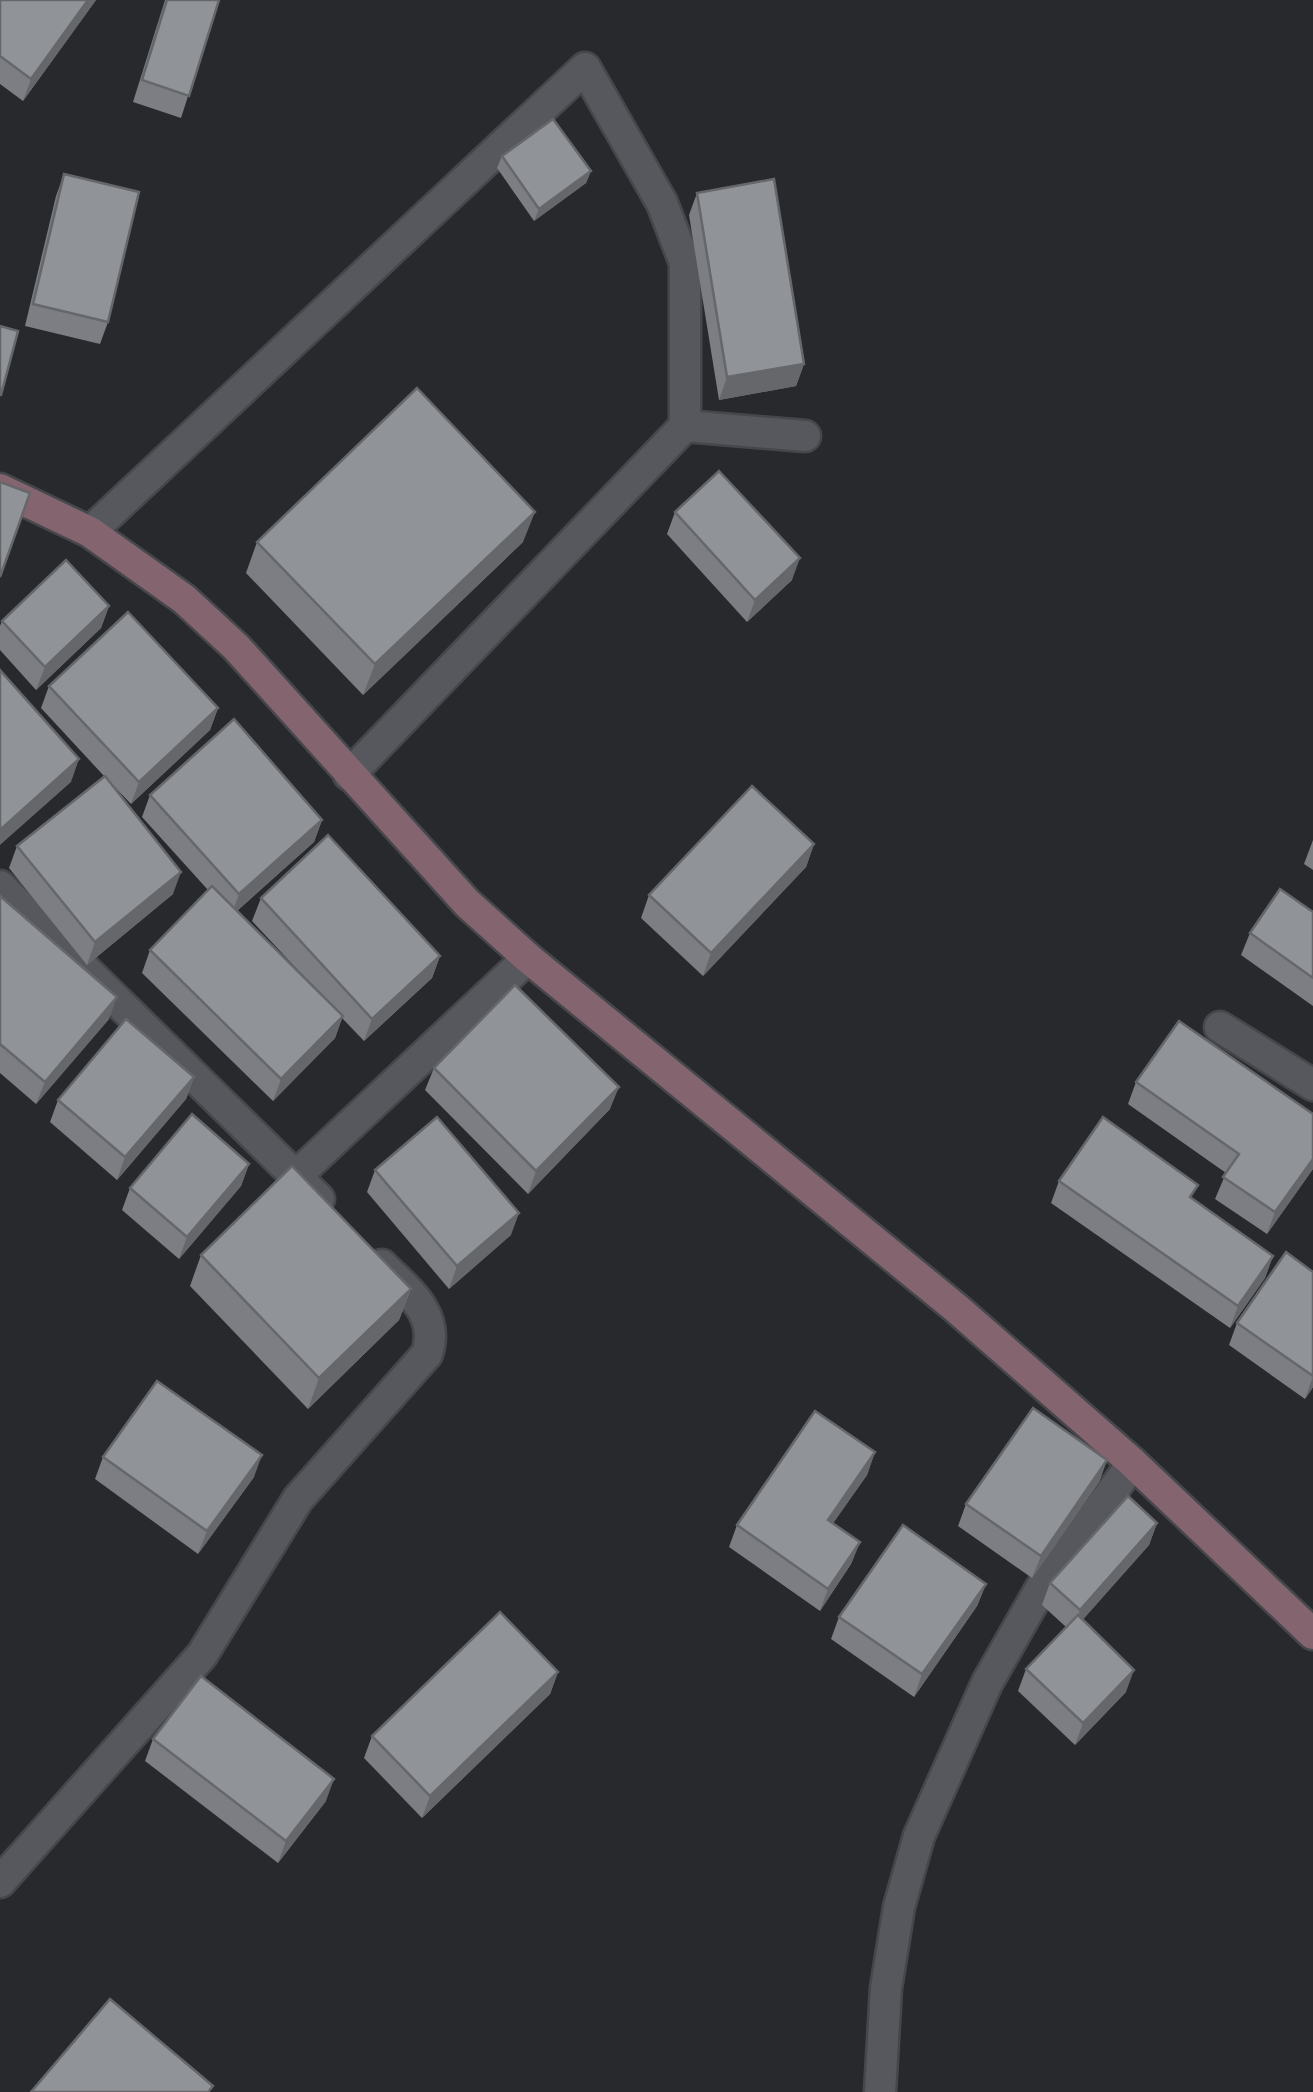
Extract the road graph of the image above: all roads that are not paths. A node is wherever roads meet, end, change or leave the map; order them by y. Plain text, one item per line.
1 (685, 426) junction
2 (805, 436) dead end
3 (0, 489) edge
4 (90, 532) junction
5 (349, 775) junction
6 (0, 886) edge
7 (528, 958) junction
8 (1220, 1027) dead end
9 (1313, 1085) edge
10 (296, 1176) junction
11 (336, 1217) edge
12 (362, 1244) edge
13 (1133, 1463) junction
14 (1313, 1634) edge
15 (0, 1882) edge
16 (880, 2092) edge

1 - 2 street
1 - 4 street
1 - 5 street
3 - 4 street
4 - 5 street
5 - 7 street
6 - 10 street
7 - 10 street
7 - 13 street
8 - 9 street
10 - 11 street
12 - 15 street
13 - 14 street
13 - 16 street

